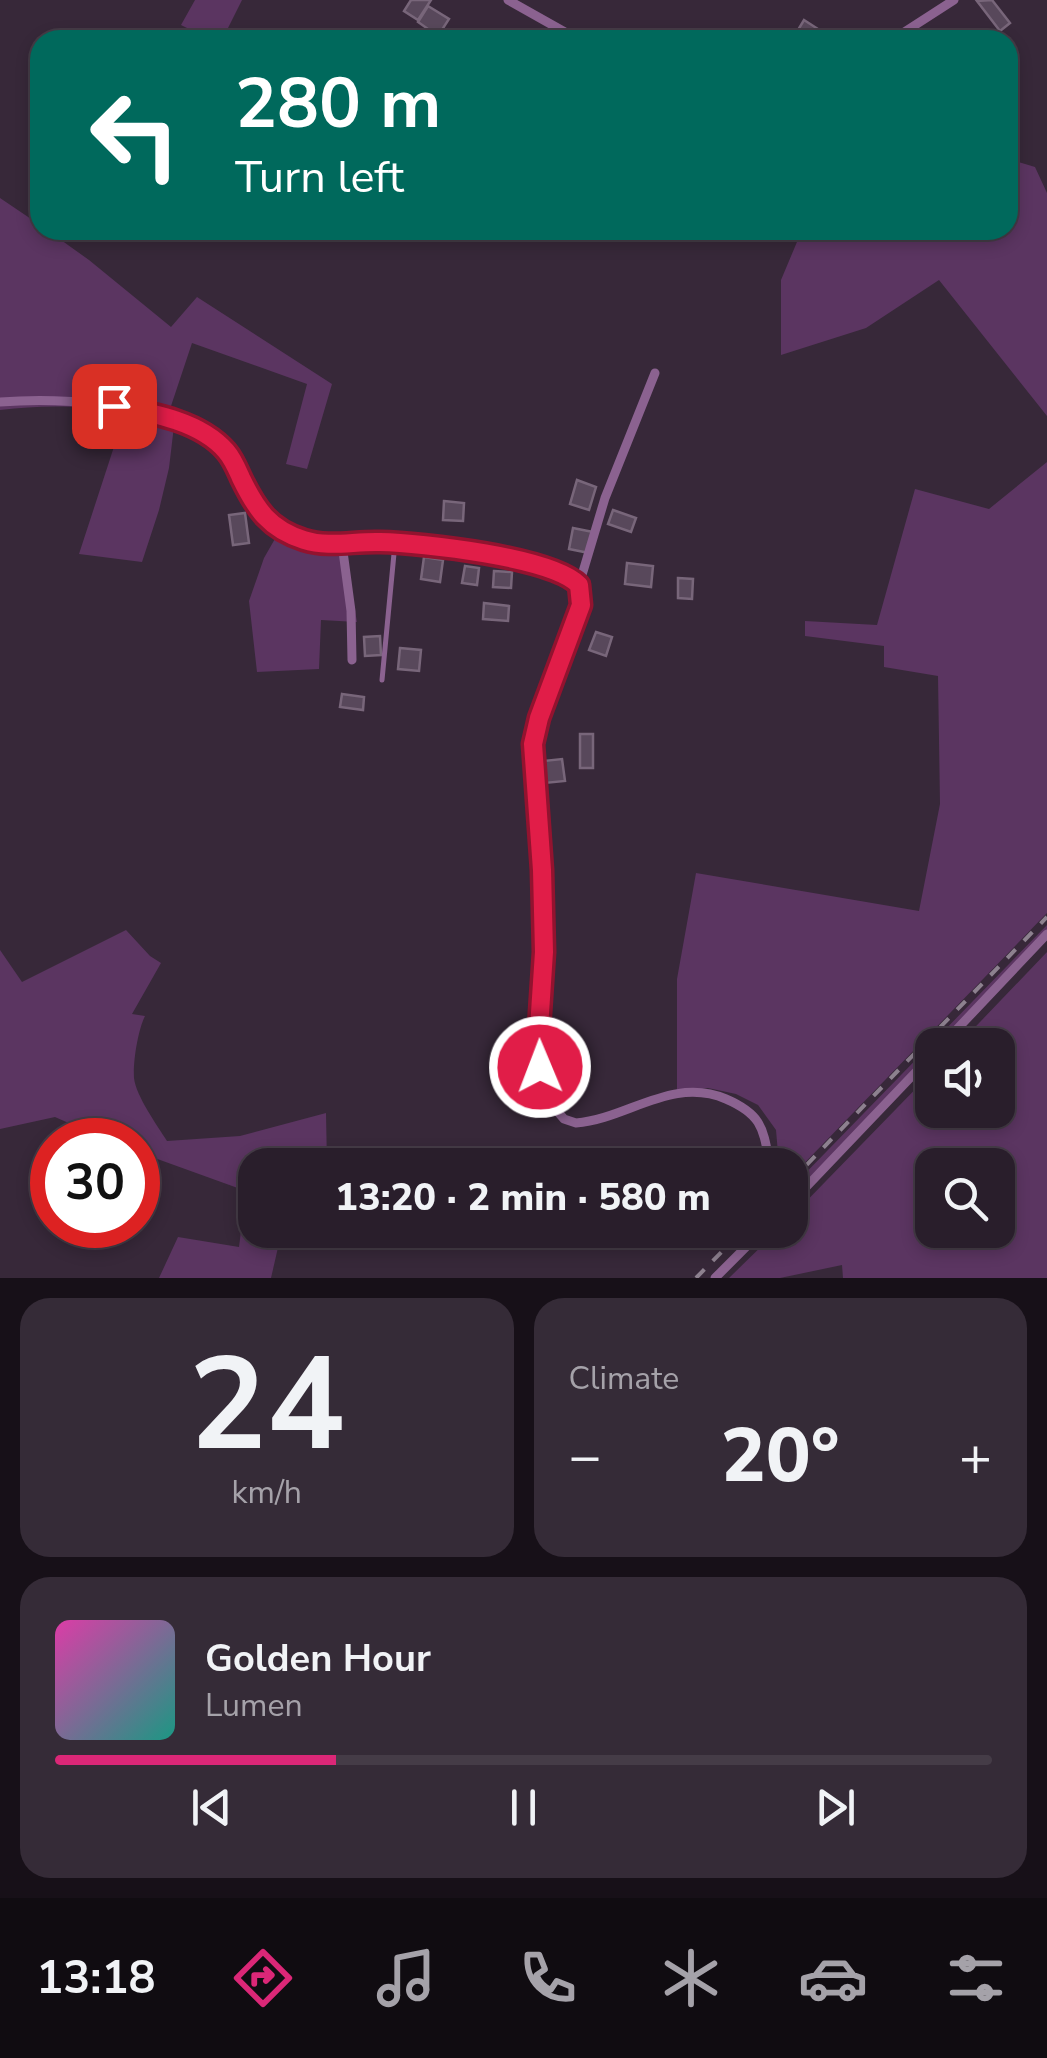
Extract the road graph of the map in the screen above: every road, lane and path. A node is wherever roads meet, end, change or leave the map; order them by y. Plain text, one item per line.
1 (508, 0) edge
2 (954, 0) edge
3 (561, 30) edge
4 (908, 30) edge
5 (656, 373) dead end
6 (0, 402) edge
7 (395, 542) junction
8 (342, 544) junction
9 (579, 585) junction
10 (352, 660) dead end
11 (382, 680) dead end
12 (1047, 934) edge
13 (958, 1028) edge
14 (915, 1073) edge
15 (767, 1148) edge
16 (808, 1183) edge
17 (745, 1248) edge
18 (715, 1278) edge

1 - 3 street
2 - 4 street
5 - 9 street
6 - 8 street
7 - 8 street
7 - 9 street
7 - 11 lane
8 - 10 street
9 - 15 street
12 - 13 street
14 - 16 street
17 - 18 street

